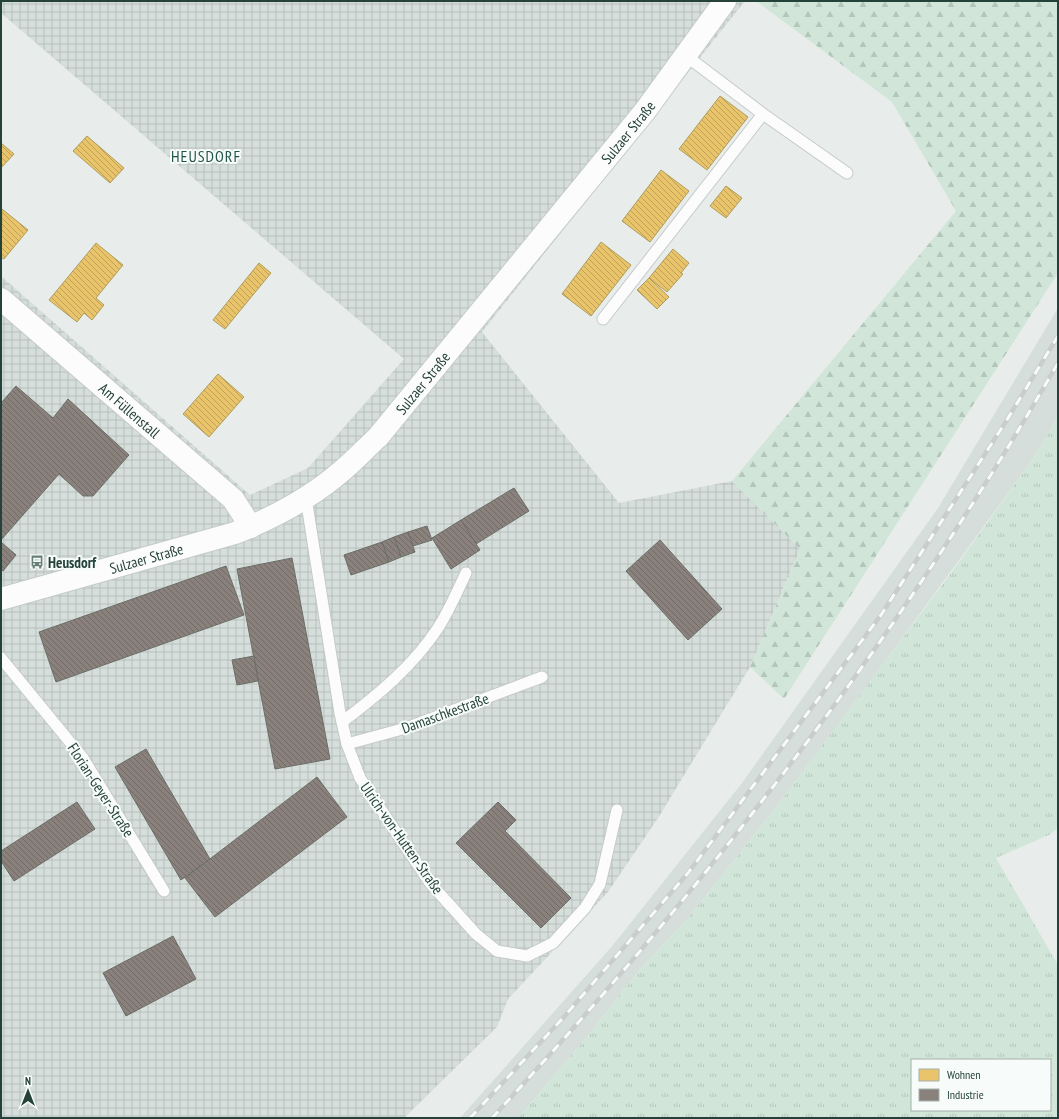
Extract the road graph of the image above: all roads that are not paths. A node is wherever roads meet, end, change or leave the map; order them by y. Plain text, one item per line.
1 (725, 1) edge
2 (686, 55) junction
3 (763, 114) junction
4 (847, 173) dead end
5 (1, 299) edge
6 (603, 319) dead end
7 (306, 498) junction
8 (251, 527) junction
9 (466, 573) dead end
10 (1, 599) edge
11 (1, 658) edge
12 (542, 677) dead end
13 (342, 722) junction
14 (347, 744) junction
15 (617, 810) dead end
16 (164, 891) dead end

1 - 2 main road, Sulzaer Straße
2 - 3 lane
2 - 7 main road, Sulzaer Straße
3 - 4 lane
3 - 6 lane
5 - 8 main road, Am Füllenstall
7 - 8 main road, Sulzaer Straße
7 - 13 lane, Ulrich-von-Hutten-Straße
8 - 10 main road, Sulzaer Straße
9 - 13 lane
11 - 16 lane, Florian-Geyer-Straße
12 - 14 lane, Damaschkestraße
13 - 14 lane, Ulrich-von-Hutten-Straße
14 - 15 lane, Ulrich-von-Hutten-Straße

